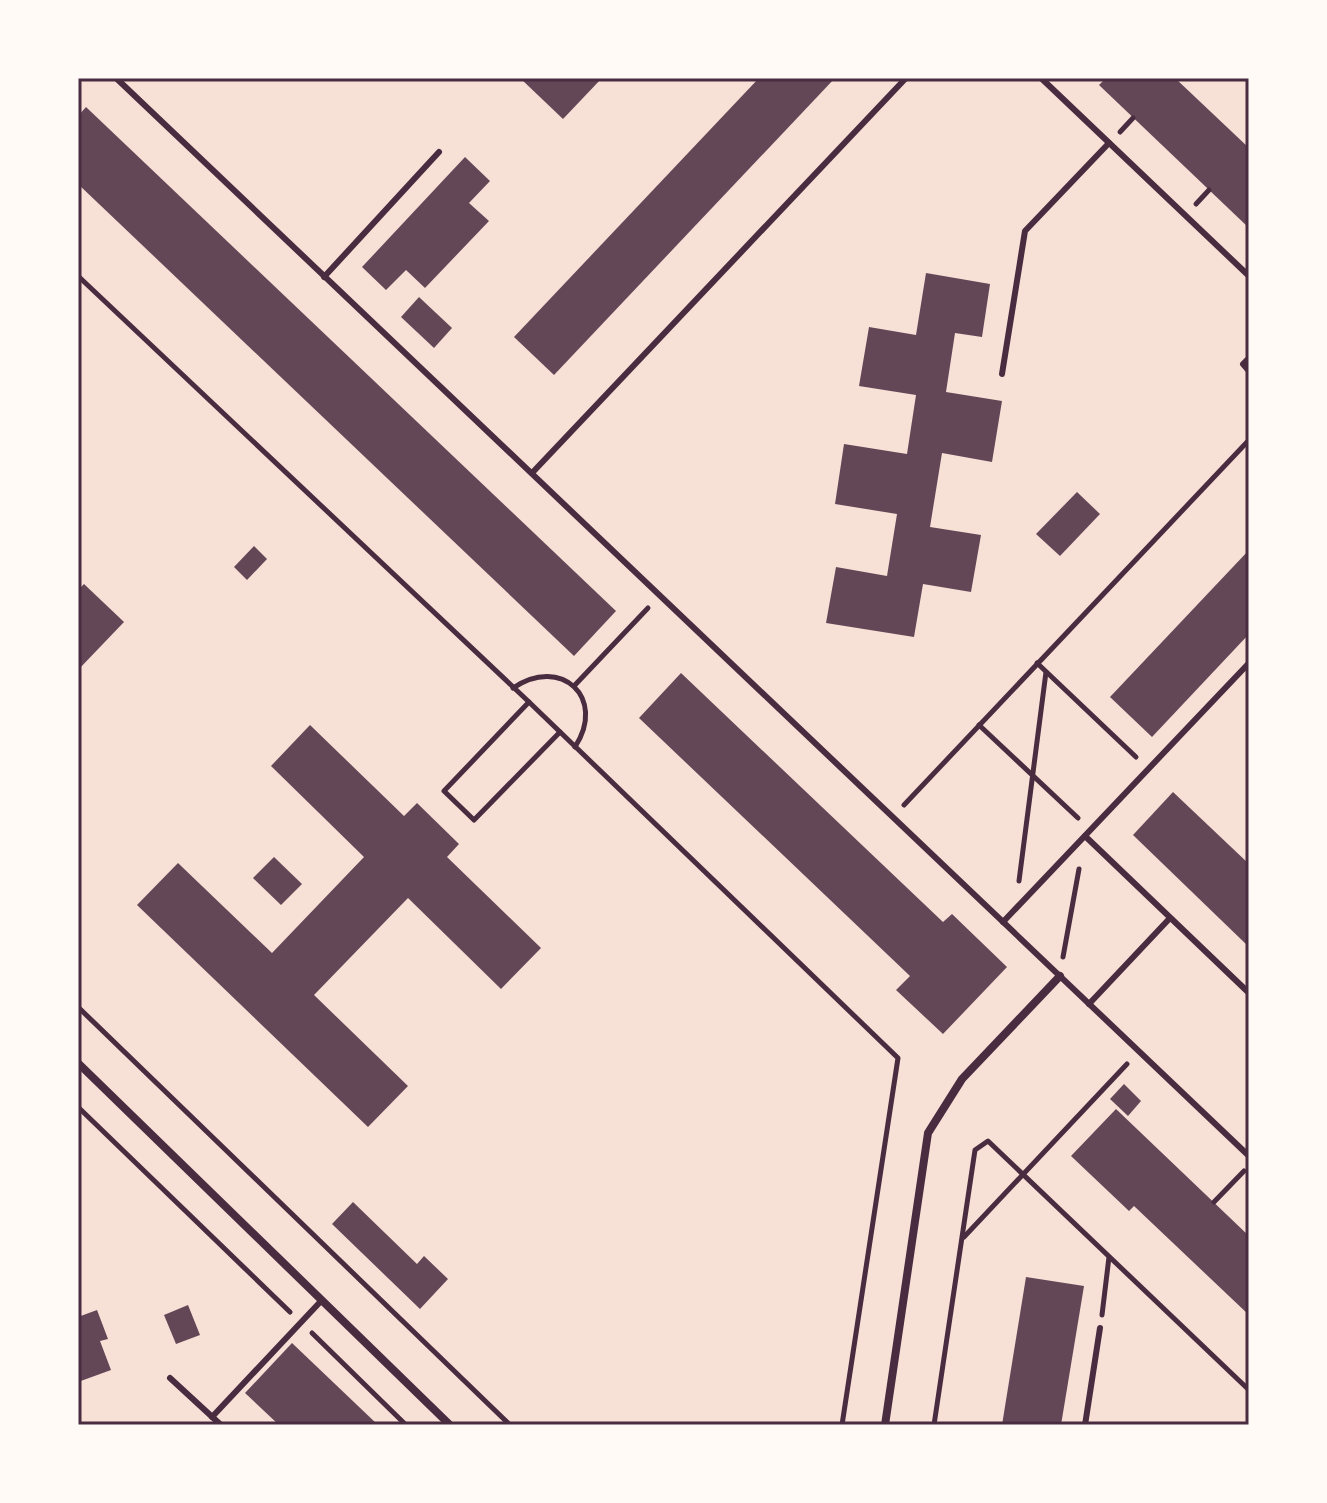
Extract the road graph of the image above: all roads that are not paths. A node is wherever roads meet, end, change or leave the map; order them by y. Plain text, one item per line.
1 (116, 78) edge
2 (906, 78) edge
3 (1041, 78) edge
4 (1109, 143) junction
5 (439, 152) dead end
6 (1249, 276) edge
7 (324, 277) junction
8 (1249, 358) edge
9 (1249, 371) edge
10 (1002, 374) dead end
11 (532, 473) junction
12 (1249, 663) edge
13 (1085, 836) junction
14 (1170, 918) junction
15 (1003, 922) junction
16 (1060, 976) junction
17 (1249, 993) edge
18 (1089, 1004) junction
19 (78, 1063) edge
20 (1249, 1156) edge
21 (322, 1300) junction
22 (1100, 1328) road end
23 (170, 1378) dead end
24 (212, 1417) junction
25 (221, 1425) edge
26 (450, 1425) edge
27 (885, 1425) edge
28 (1085, 1425) edge

1 - 7 lane
2 - 11 lane
3 - 4 lane
4 - 6 lane
4 - 10 lane
5 - 7 lane
7 - 11 lane
8 - 9 lane
11 - 15 lane
12 - 13 lane
13 - 14 lane
13 - 15 lane
14 - 17 lane
14 - 18 lane
15 - 16 lane
16 - 18 lane
16 - 27 street
18 - 20 lane
19 - 21 street
21 - 24 lane
21 - 26 street
22 - 28 lane
23 - 24 lane
24 - 25 lane

